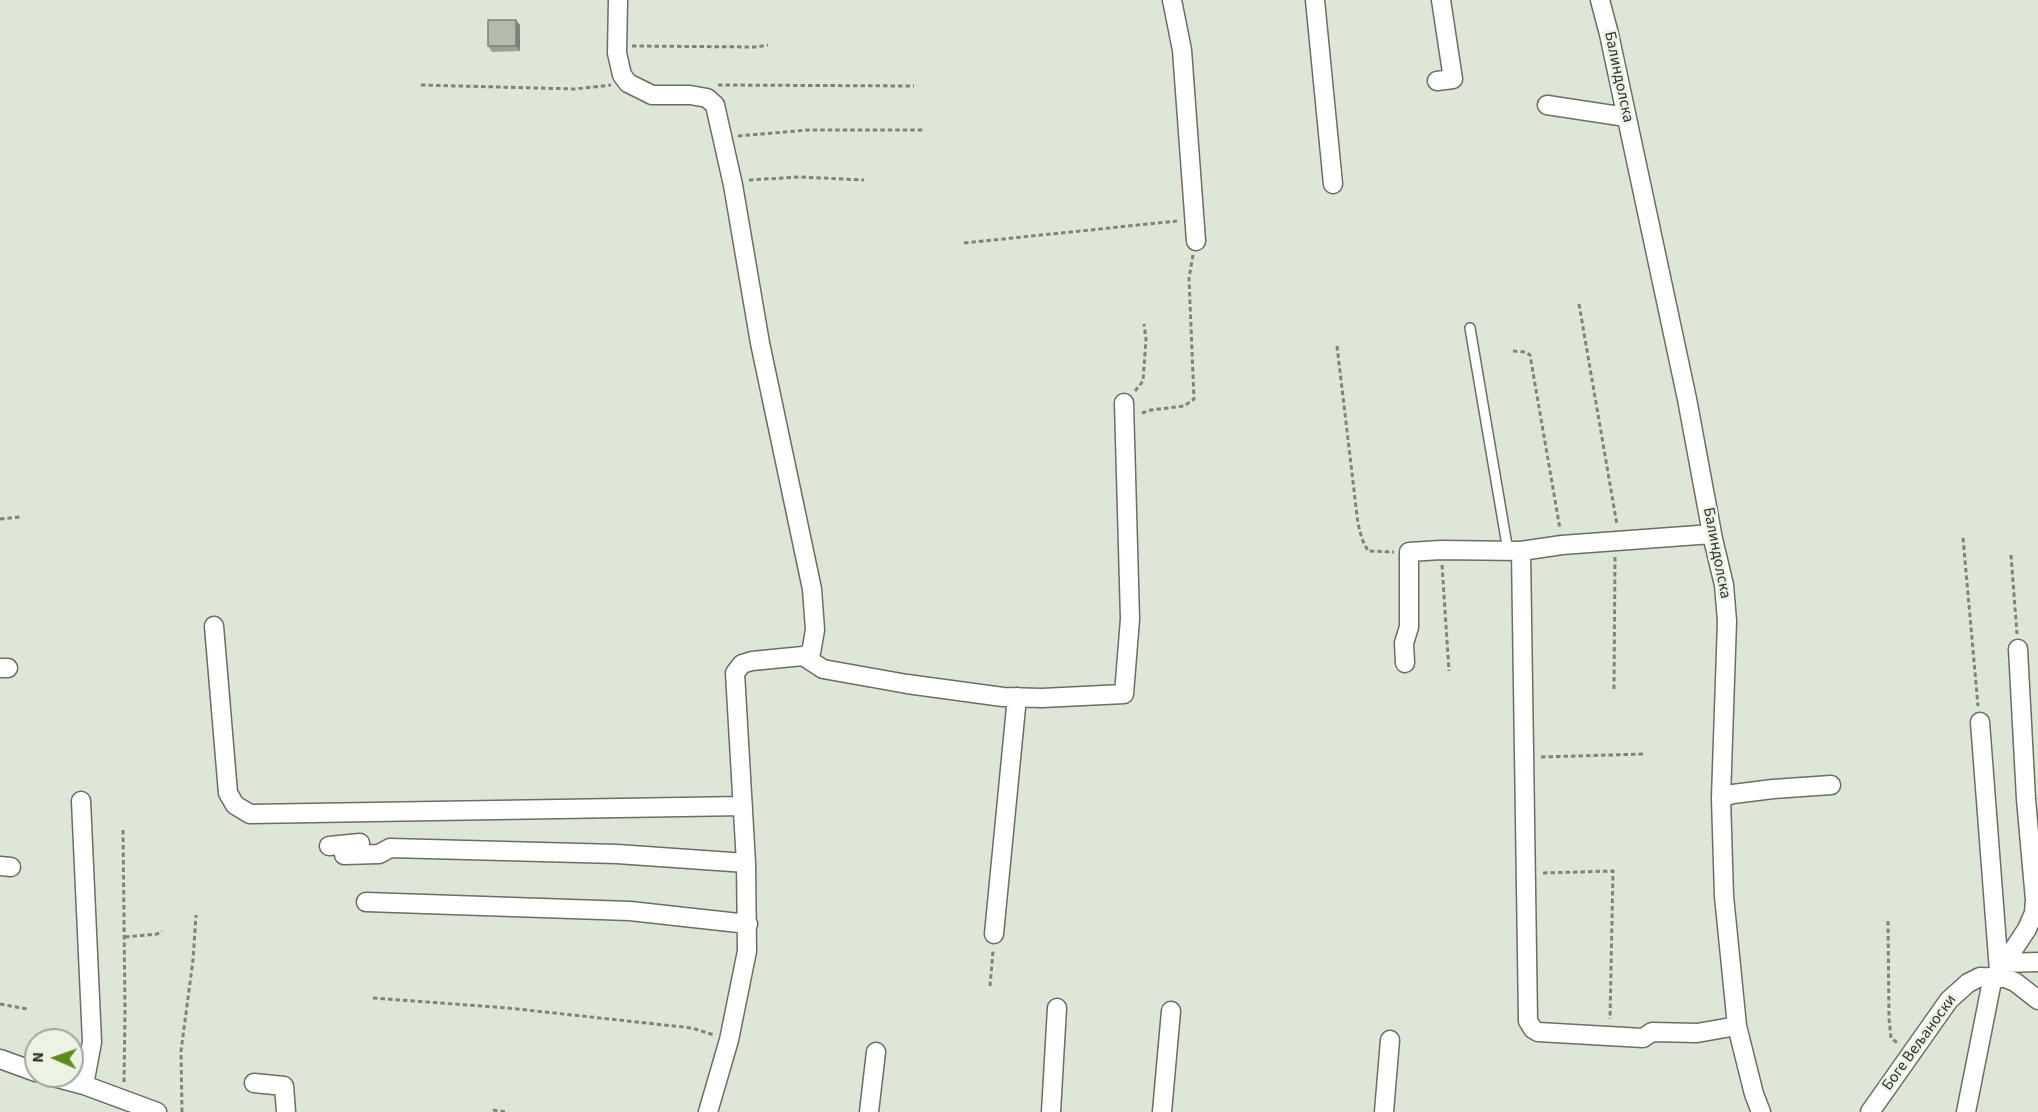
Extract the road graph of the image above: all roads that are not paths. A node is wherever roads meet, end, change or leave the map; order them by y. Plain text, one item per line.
1 (618, 0) edge
2 (1172, 0) edge
3 (1314, 0) edge
4 (1442, 0) edge
5 (1600, 0) edge
6 (1437, 81) dead end
7 (1547, 105) dead end
8 (1626, 117) junction
9 (1332, 184) dead end
10 (1196, 241) road end
11 (1470, 328) dead end
12 (1124, 403) road end
13 (1712, 534) junction
14 (1515, 551) junction
15 (214, 626) dead end
16 (2018, 649) road end
17 (803, 656) junction
18 (1405, 663) dead end
19 (1017, 697) junction
20 (1980, 722) road end
21 (1831, 785) dead end
22 (1721, 798) junction
23 (81, 801) dead end
24 (743, 806) junction
25 (336, 850) dead end
26 (746, 863) junction
27 (366, 902) dead end
28 (748, 924) junction
29 (994, 934) road end
30 (2038, 962) edge
31 (2001, 972) junction
32 (2038, 1000) edge
33 (1057, 1008) dead end
34 (1171, 1011) dead end
35 (1737, 1026) junction
36 (1390, 1040) dead end
37 (876, 1052) dead end
38 (0, 1059) edge
39 (24, 1067) edge
40 (254, 1083) dead end
41 (84, 1085) joint
42 (126, 1104) edge
43 (156, 1112) edge
44 (286, 1112) edge
45 (708, 1112) edge
46 (869, 1112) edge
47 (1051, 1112) edge
48 (1162, 1112) edge
49 (1384, 1112) edge
50 (1761, 1112) edge
51 (1870, 1112) edge
52 (1966, 1112) edge

1 - 17 street
2 - 10 street
3 - 9 street
4 - 6 street
5 - 8 street, Балиндолска
7 - 8 street
8 - 13 street, Балиндолска
11 - 14 lane
12 - 19 street
13 - 14 street
13 - 22 street, Балиндолска
14 - 18 street
14 - 35 street
15 - 24 street
16 - 31 street
17 - 19 street
17 - 24 street
19 - 29 street
20 - 31 street
21 - 22 street
22 - 35 street, Балиндолска
23 - 41 street
24 - 26 street
25 - 26 street
26 - 28 street
27 - 28 street
28 - 45 street
30 - 31 street, Боге Вељаноски
31 - 32 street
31 - 51 street, Боге Вељаноски
31 - 52 street
33 - 47 street
34 - 48 street
35 - 50 street, Балиндолска
36 - 49 street
37 - 46 street
38 - 39 street
40 - 44 street
41 - 42 street
42 - 43 street

